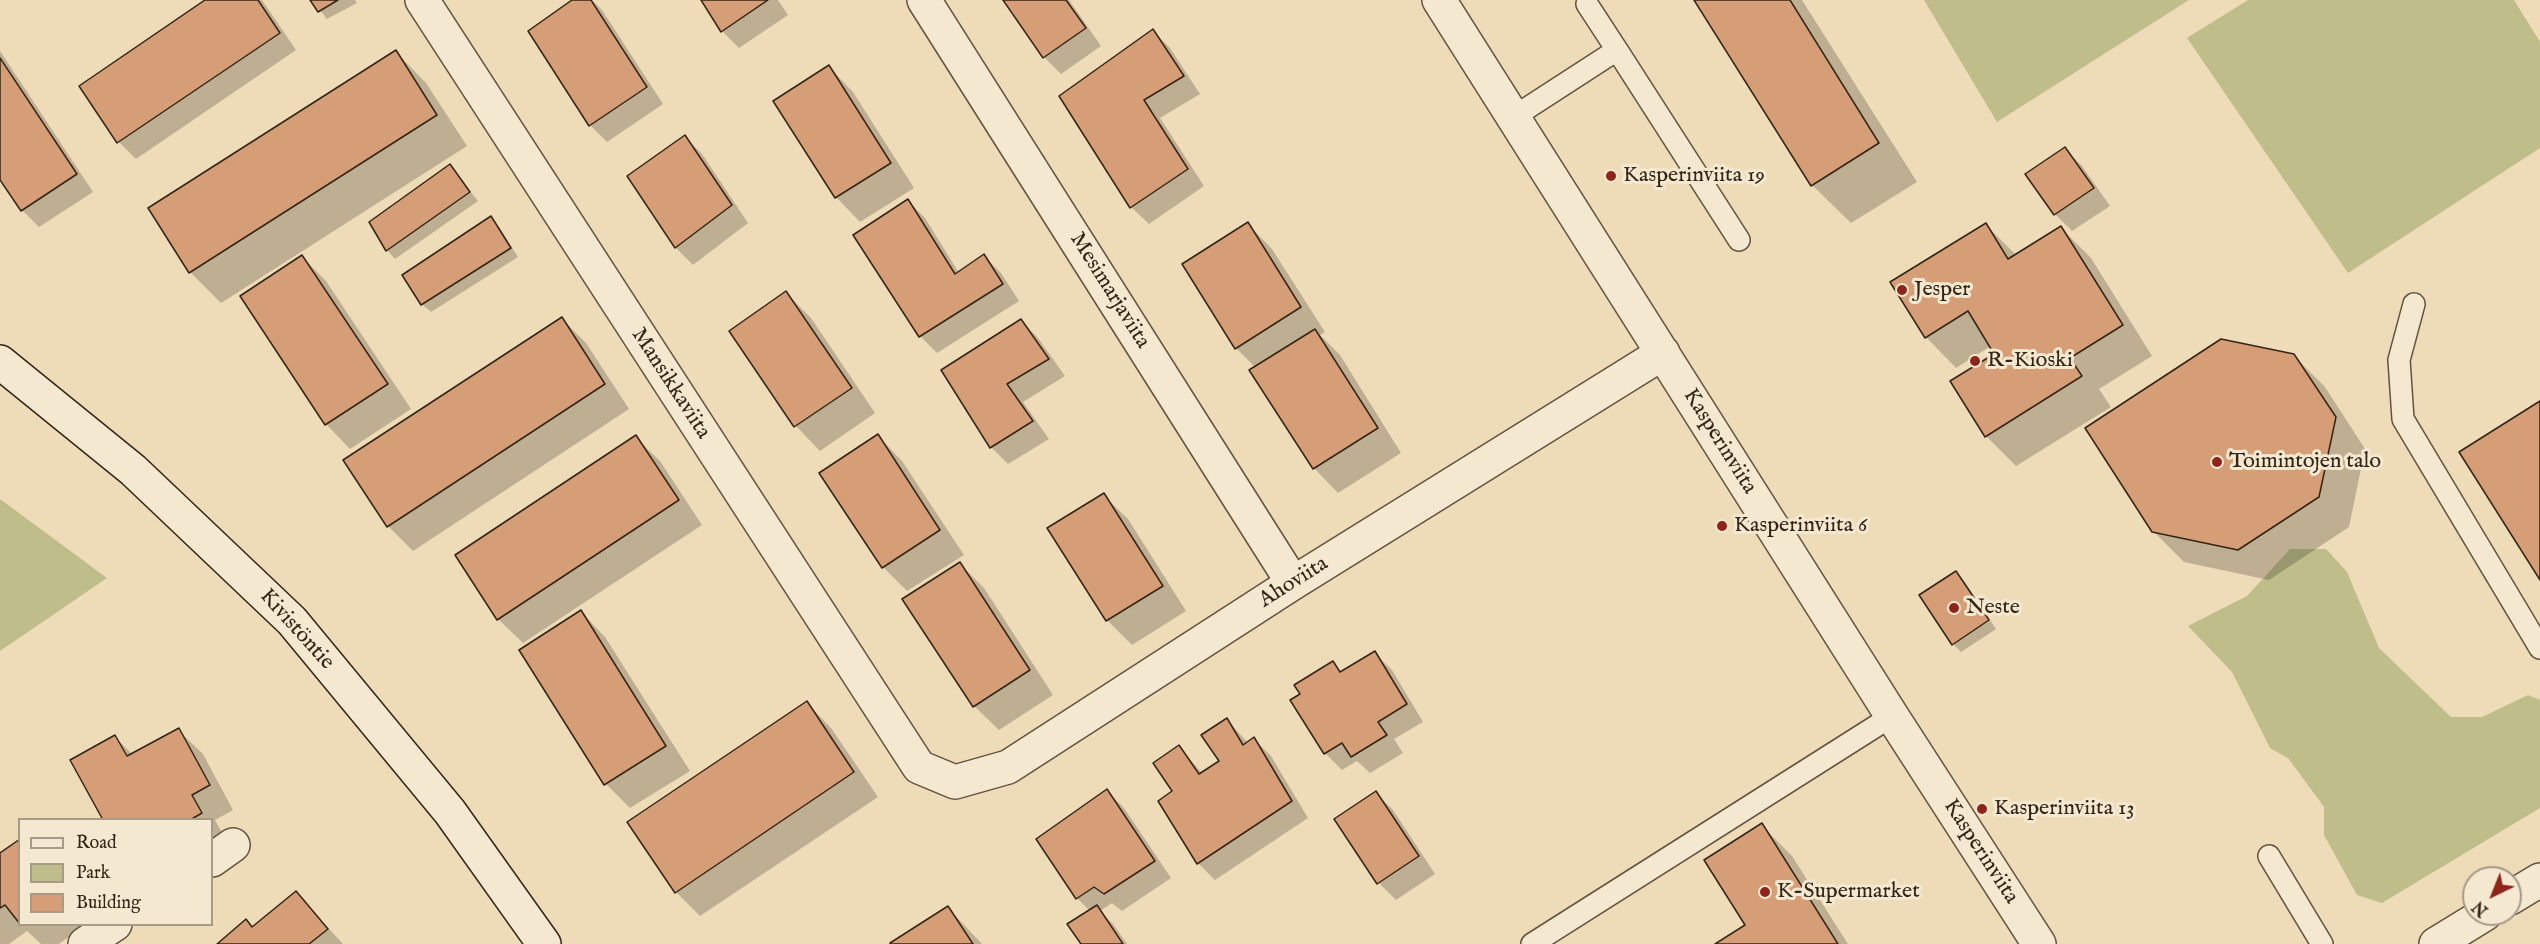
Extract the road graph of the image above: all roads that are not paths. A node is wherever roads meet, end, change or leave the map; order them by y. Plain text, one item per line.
1 (422, 0) edge
2 (924, 0) edge
3 (1439, 0) edge
4 (1587, 4) dead end
5 (1617, 50) junction
6 (1512, 118) junction
7 (1739, 240) dead end
8 (2414, 304) dead end
9 (1663, 353) junction
10 (0, 362) edge
11 (1293, 583) junction
12 (2540, 648) edge
13 (1892, 716) junction
14 (919, 767) joint
15 (2269, 856) dead end
16 (2540, 880) edge
17 (2522, 891) edge
18 (112, 926) edge
19 (2465, 926) edge
20 (86, 944) edge
21 (544, 944) edge
22 (1532, 944) edge
23 (2039, 944) edge
24 (2322, 944) edge
25 (2436, 944) edge

1 - 14 street, Mansikkaviita
2 - 11 street, Mesimarjaviita
3 - 6 street, Kasperinviita
4 - 5 lane
5 - 6 lane
5 - 7 lane
6 - 9 street, Kasperinviita
8 - 12 lane
9 - 11 street, Ahoviita
9 - 13 street, Kasperinviita
10 - 21 street, Kivistöntie
11 - 14 street, Ahoviita
13 - 22 lane
13 - 23 street, Kasperinviita
15 - 24 lane
16 - 17 street
18 - 20 street
19 - 25 street

